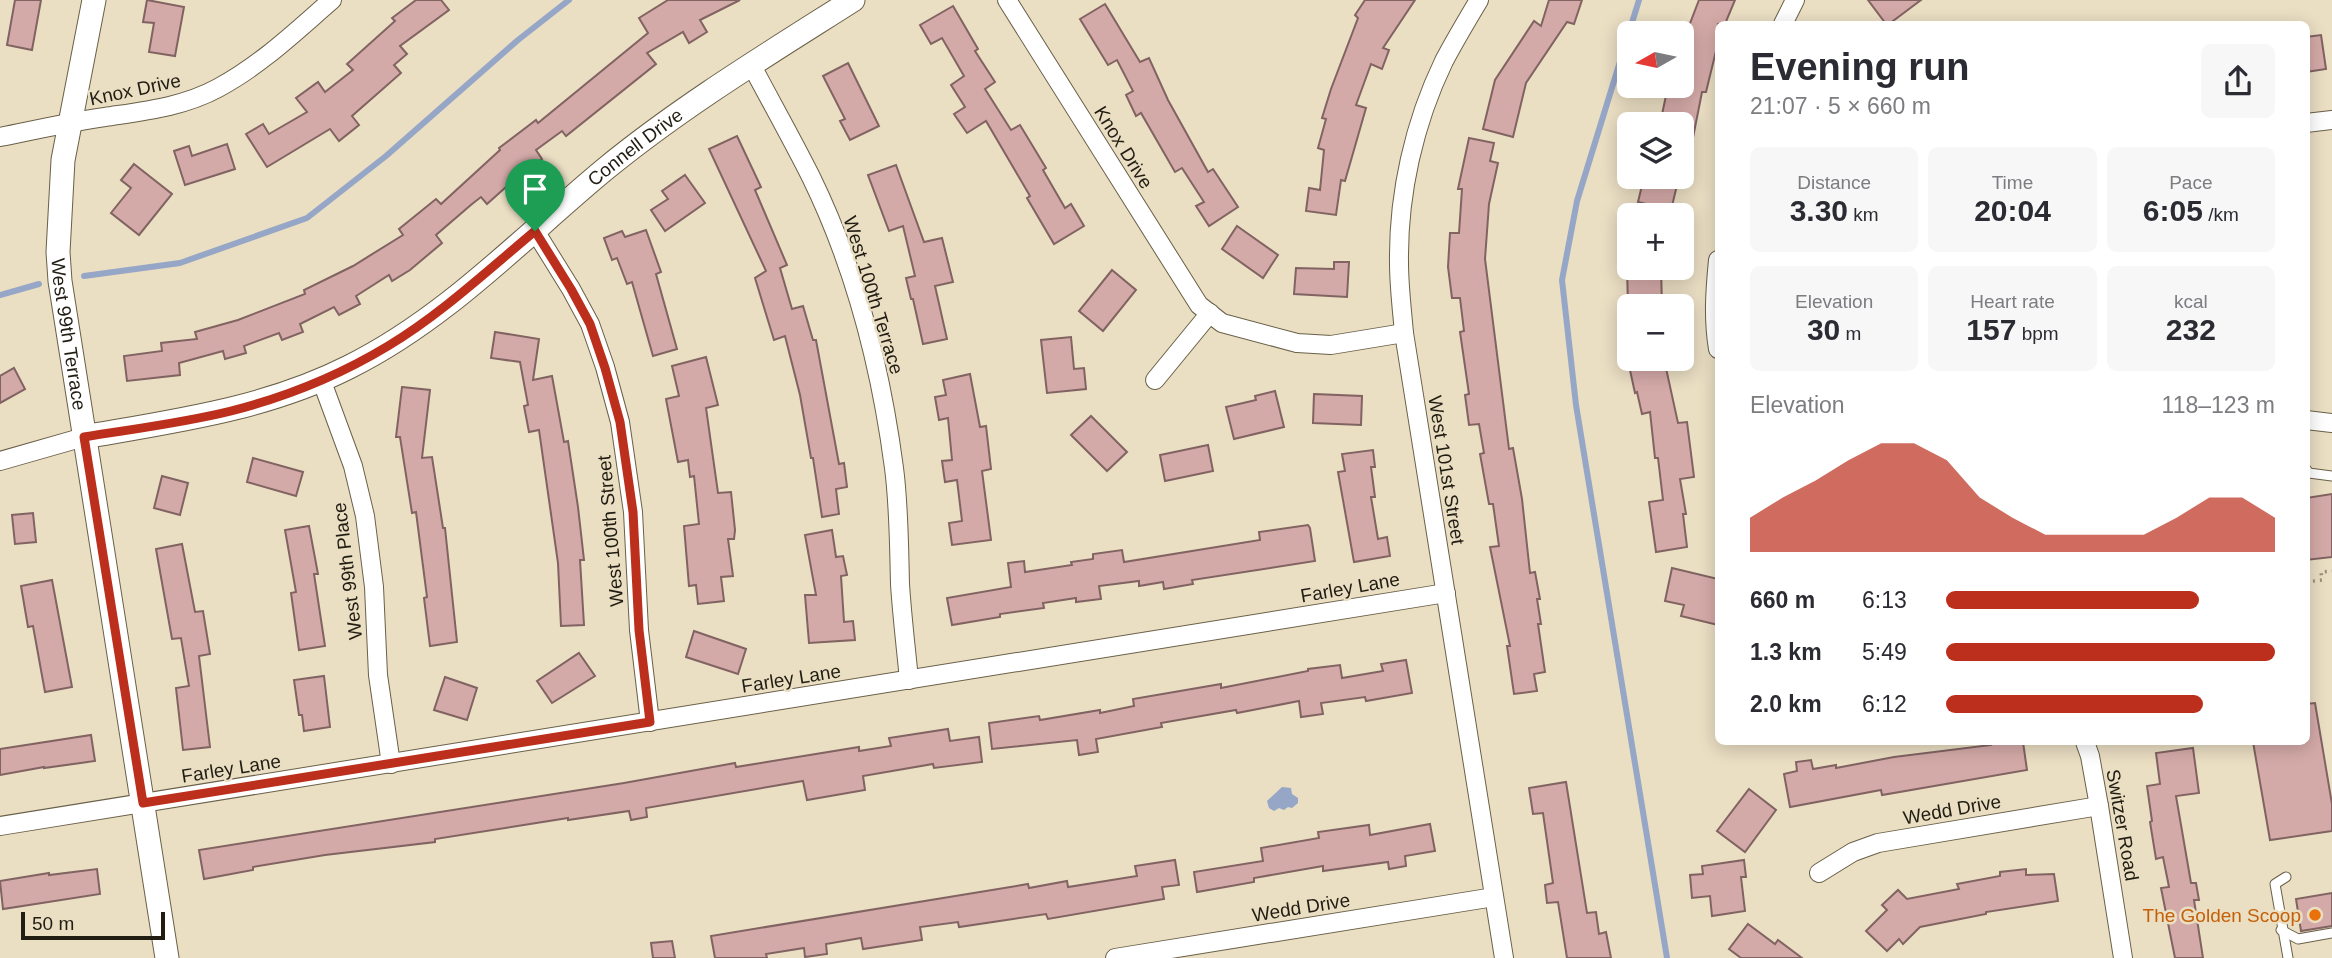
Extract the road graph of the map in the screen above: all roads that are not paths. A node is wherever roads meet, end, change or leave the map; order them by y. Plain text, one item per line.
1 (94, 0) edge
2 (332, 0) edge
3 (853, 0) edge
4 (1007, 0) edge
5 (1479, 0) edge
6 (1795, 0) edge
7 (1784, 21) edge
8 (751, 64) junction
9 (2332, 120) edge
10 (71, 123) junction
11 (2310, 123) edge
12 (0, 137) edge
13 (535, 231) junction
14 (1715, 296) edge
15 (1210, 313) junction
16 (1715, 329) edge
17 (1405, 333) junction
18 (321, 379) junction
19 (1154, 380) dead end
20 (2310, 420) edge
21 (2332, 423) edge
22 (84, 437) junction
23 (0, 461) edge
24 (2310, 473) edge
25 (2332, 476) edge
26 (1446, 593) junction
27 (909, 680) junction
28 (650, 722) junction
29 (2086, 745) edge
30 (391, 764) junction
31 (143, 803) junction
32 (2099, 806) junction
33 (0, 826) edge
34 (1819, 873) dead end
35 (2286, 877) dead end
36 (1494, 897) junction
37 (2281, 930) junction
38 (2332, 933) edge
39 (167, 958) edge
40 (1115, 958) edge
41 (1504, 958) edge
42 (2123, 958) edge
43 (2288, 958) edge

1 - 10 street, West 99th Terrace
2 - 10 street, Knox Drive
3 - 8 street, Connell Drive
4 - 15 street, Knox Drive
5 - 17 street, West 101st Street
6 - 7 street
8 - 13 street, Connell Drive
8 - 27 street, West 100th Terrace
9 - 11 street
10 - 12 street, Knox Drive
10 - 22 street, West 99th Terrace
13 - 18 street, Connell Drive
13 - 28 street, West 100th Street
14 - 16 street
15 - 17 street, Knox Drive
15 - 19 street
17 - 26 street, West 101st Street
18 - 22 street, Connell Drive
18 - 30 street, West 99th Place
20 - 21 street
22 - 23 street, Connell Drive
22 - 31 street, West 99th Terrace
24 - 25 lane
26 - 27 street, Farley Lane
26 - 36 street, West 101st Street
27 - 28 street, Farley Lane
28 - 30 street, Farley Lane
29 - 32 street, Switzer Road
30 - 31 street, Farley Lane
31 - 33 street, Farley Lane
31 - 39 street, West 99th Terrace
32 - 34 street, Wedd Drive
32 - 42 street, Switzer Road
35 - 37 lane
36 - 40 street, Wedd Drive
36 - 41 street, West 101st Street
37 - 38 lane
37 - 43 lane

